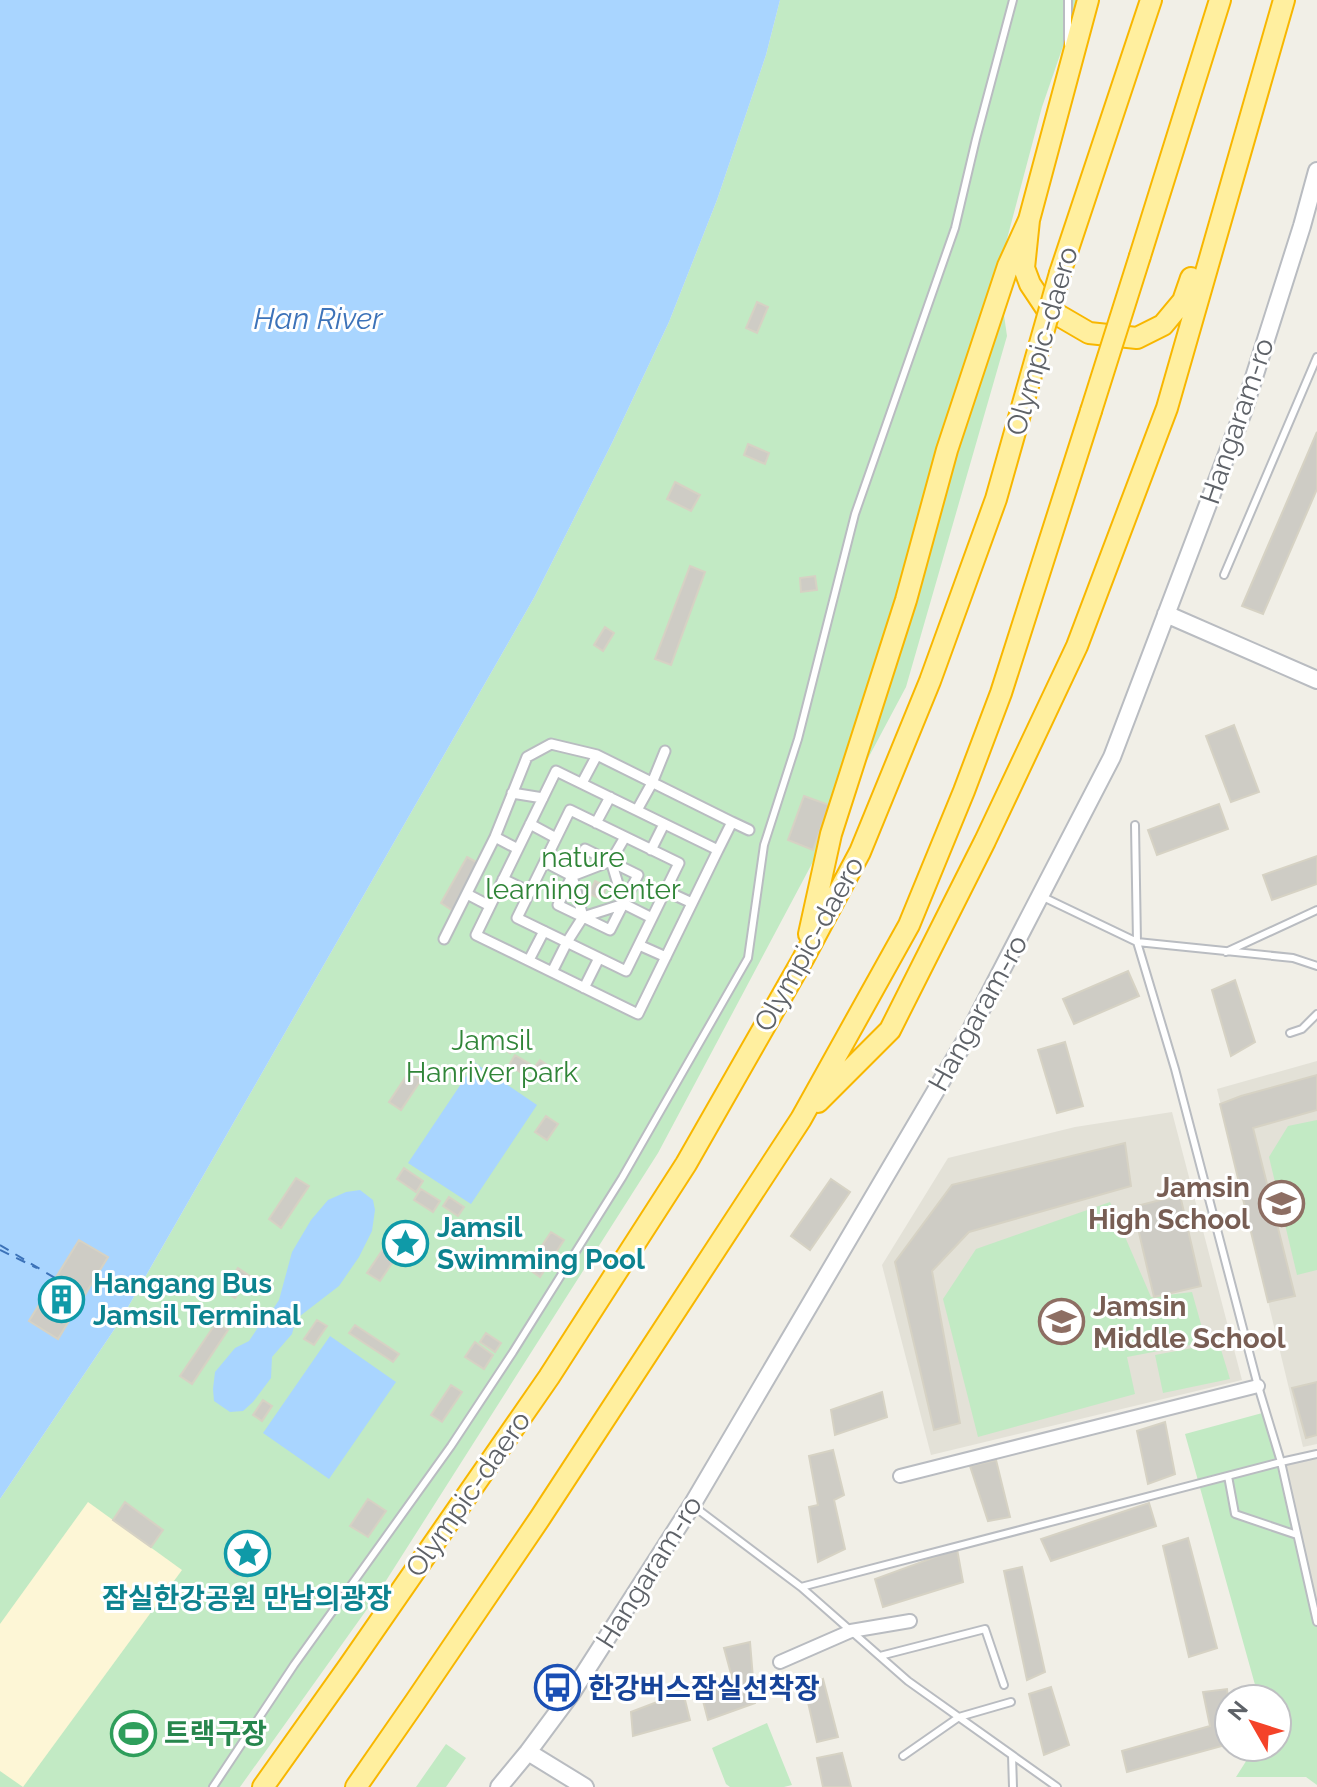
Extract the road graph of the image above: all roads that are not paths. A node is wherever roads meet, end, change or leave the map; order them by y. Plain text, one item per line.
1 (1013, 0) edge
2 (1068, 0) edge
3 (1088, 0) edge
4 (1151, 0) edge
5 (1220, 0) edge
6 (1284, 0) edge
7 (1068, 75) junction
8 (1317, 171) edge
9 (1231, 182) junction
10 (1029, 220) junction
11 (1317, 357) edge
12 (1224, 575) dead end
13 (1166, 614) junction
14 (1317, 680) edge
15 (665, 751) dead end
16 (597, 755) junction
17 (582, 783) junction
18 (652, 783) junction
19 (512, 793) junction
20 (610, 797) junction
21 (543, 798) junction
22 (637, 810) junction
23 (732, 822) junction
24 (596, 823) junction
25 (530, 824) junction
26 (664, 824) junction
27 (1135, 825) dead end
28 (749, 830) dead end
29 (495, 837) junction
30 (625, 837) junction
31 (556, 838) junction
32 (518, 849) junction
33 (651, 850) junction
34 (718, 850) junction
35 (611, 861) junction
36 (545, 862) junction
37 (572, 876) junction
38 (503, 879) junction
39 (666, 891) junction
40 (530, 892) junction
41 (467, 894) junction
42 (1041, 896) junction
43 (692, 903) junction
44 (624, 904) junction
45 (490, 906) junction
46 (1317, 910) edge
47 (583, 917) junction
48 (652, 918) junction
49 (544, 931) junction
50 (444, 939) dead end
51 (567, 942) junction
52 (1137, 942) junction
53 (639, 945) junction
54 (1226, 952) junction
55 (666, 957) junction
56 (599, 958) junction
57 (803, 959) junction
58 (529, 960) junction
59 (1317, 966) edge
60 (552, 972) junction
61 (584, 988) junction
62 (1317, 1014) edge
63 (1290, 1033) dead end
64 (801, 1119) junction
65 (1258, 1386) junction
66 (1317, 1454) edge
67 (1281, 1462) junction
68 (900, 1476) dead end
69 (1228, 1476) junction
70 (692, 1505) junction
71 (1297, 1535) junction
72 (801, 1587) junction
73 (910, 1621) dead end
74 (1317, 1622) edge
75 (851, 1631) junction
76 (880, 1656) junction
77 (780, 1662) dead end
78 (1004, 1685) dead end
79 (1011, 1702) dead end
80 (959, 1717) junction
81 (528, 1752) junction
82 (1012, 1755) junction
83 (903, 1756) dead end
84 (213, 1787) edge
85 (263, 1787) edge
86 (356, 1787) edge
87 (499, 1787) edge
88 (585, 1787) edge
89 (1013, 1787) edge
90 (1057, 1787) edge

1 - 84 lane
2 - 7 lane
3 - 7 highway
4 - 57 highway, Olympic-daero, bridge
5 - 64 highway, bridge
6 - 9 highway
7 - 10 highway
8 - 13 street, Hangaram-ro
9 - 10 highway
9 - 64 highway
10 - 57 highway
11 - 12 lane
13 - 14 street
13 - 42 street, Hangaram-ro
15 - 18 street
16 - 17 street
16 - 18 street
16 - 19 street
17 - 20 street
17 - 21 street
18 - 22 street
18 - 23 street
19 - 21 street
19 - 29 street
20 - 22 street
20 - 24 street
21 - 25 street
22 - 26 street
23 - 28 street
23 - 34 street
24 - 30 street
24 - 31 street
25 - 31 street
25 - 32 street
26 - 33 street
26 - 34 street
27 - 52 lane
29 - 32 street
29 - 41 street
30 - 33 street
30 - 35 street
31 - 36 street
32 - 38 street
33 - 39 street
34 - 43 street
35 - 37 street
35 - 37 street
35 - 44 street
35 - 44 street
36 - 37 street
36 - 40 street
37 - 47 street
37 - 47 street
38 - 40 street
38 - 45 street
39 - 43 street
39 - 48 street
40 - 49 street
41 - 45 street
41 - 50 street
42 - 52 lane
42 - 70 street, Hangaram-ro
43 - 55 street
44 - 47 street
44 - 47 street
44 - 48 street
45 - 58 street
46 - 54 lane
47 - 51 street
48 - 53 street
49 - 51 street
49 - 58 street
51 - 56 street
51 - 60 street
52 - 54 lane
52 - 65 lane
53 - 55 street
53 - 56 street
54 - 59 lane
55 - 61 street
56 - 61 street
57 - 85 highway, Olympic-daero
58 - 60 street
60 - 61 street
62 - 63 lane
64 - 86 highway
65 - 67 lane
65 - 68 street
66 - 67 lane
67 - 69 lane
67 - 71 lane
69 - 71 lane
69 - 72 lane
70 - 72 lane
70 - 81 street, Hangaram-ro
71 - 74 lane
72 - 75 lane
73 - 75 street
75 - 76 lane
75 - 77 street
76 - 78 lane
76 - 80 lane
79 - 80 lane
80 - 82 lane
80 - 83 lane
81 - 87 street, Hangaram-ro
81 - 88 street
82 - 89 lane
82 - 90 lane

